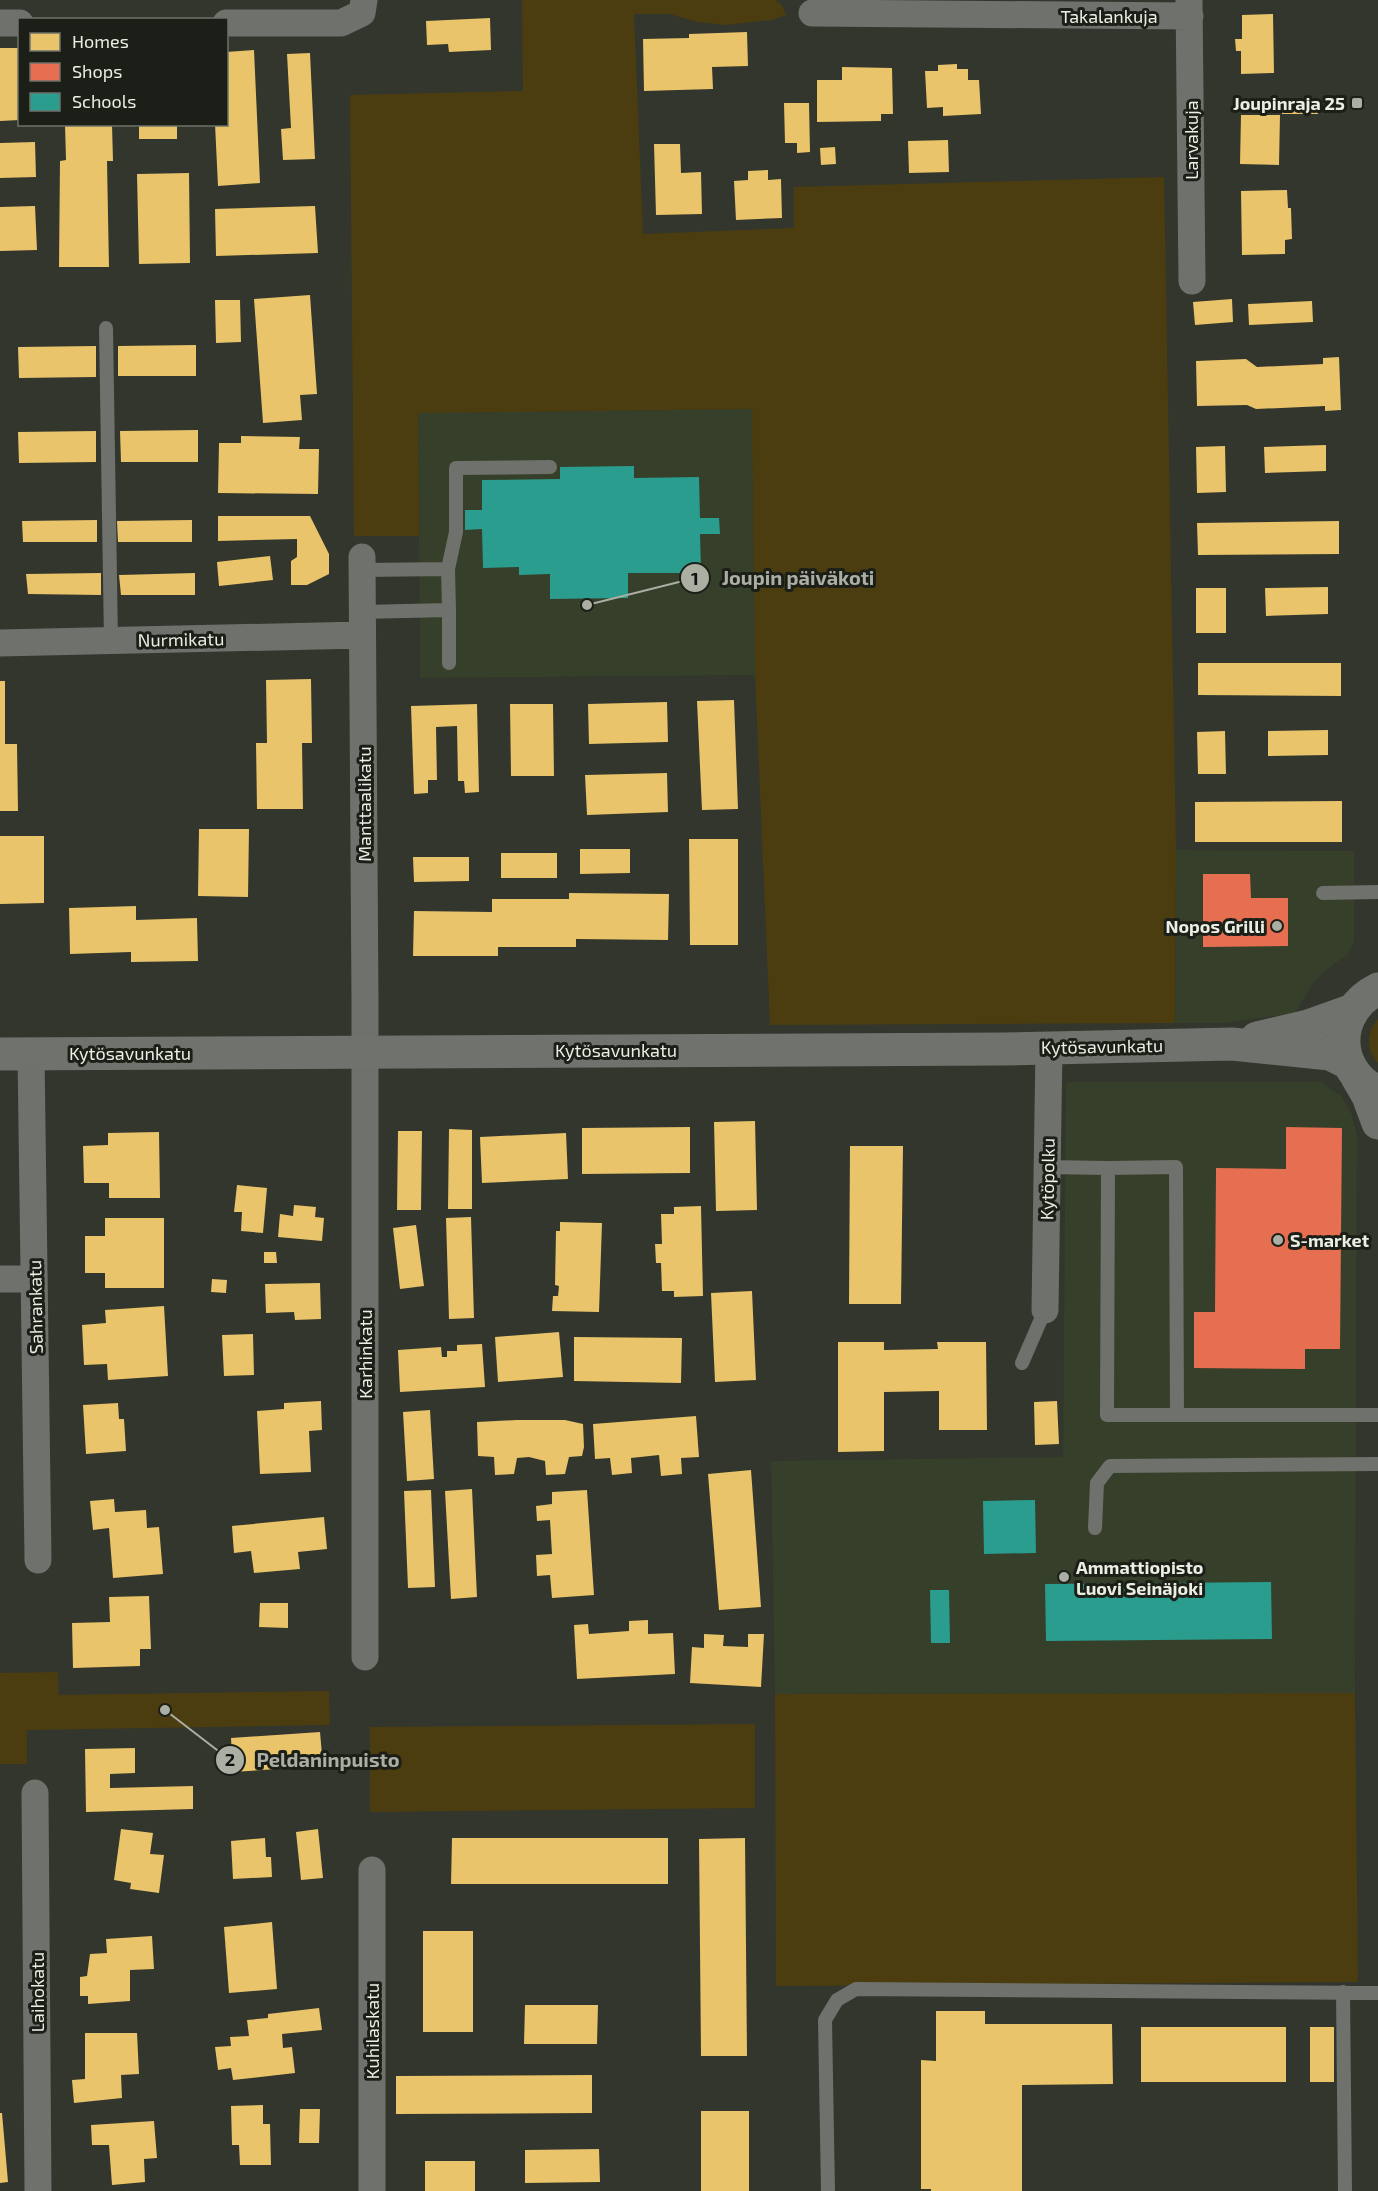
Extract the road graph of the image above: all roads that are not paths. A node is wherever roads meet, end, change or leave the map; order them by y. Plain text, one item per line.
1 (364, 0) edge
2 (1190, 8) edge
3 (815, 9) edge
4 (0, 23) edge
5 (18, 23) edge
6 (228, 23) edge
7 (1192, 281) dead end
8 (106, 328) dead end
9 (550, 467) dead end
10 (362, 564) joint
11 (448, 569) junction
12 (449, 610) junction
13 (362, 624) junction
14 (111, 641) junction
15 (0, 643) edge
16 (449, 663) dead end
17 (1323, 892) dead end
18 (1378, 892) edge
19 (1369, 993) edge
20 (1232, 1044) junction
21 (1049, 1047) junction
22 (365, 1052) junction
23 (16, 1054) edge
24 (1361, 1077) edge
25 (1378, 1123) edge
26 (1047, 1167) junction
27 (1108, 1168) junction
28 (0, 1279) edge
29 (34, 1279) junction
30 (1045, 1310) joint
31 (1022, 1364) dead end
32 (1177, 1415) junction
33 (1378, 1415) edge
34 (1378, 1464) edge
35 (1095, 1528) dead end
36 (38, 1560) dead end
37 (365, 1657) dead end
38 (35, 1793) dead end
39 (372, 1870) dead end
40 (1343, 1992) junction
41 (1378, 1993) edge
42 (38, 2191) edge
43 (372, 2191) edge
44 (828, 2191) edge
45 (1345, 2191) edge

1 - 6 street
2 - 3 street, Takalankuja
2 - 7 street, Larvakuja
4 - 5 street
8 - 14 lane
9 - 11 lane
10 - 11 lane
10 - 13 street, Manttaalikatu
11 - 12 lane
12 - 13 lane
12 - 16 lane
13 - 14 street, Nurmikatu
13 - 22 street, Manttaalikatu
14 - 15 street, Nurmikatu
17 - 18 lane
19 - 20 street, Kytösavunkatu
19 - 24 street
20 - 21 street, Kytösavunkatu
20 - 24 street, Kytösavunkatu
21 - 22 street, Kytösavunkatu
21 - 26 street, Kytöpolku
22 - 23 street, Kytösavunkatu
22 - 37 street, Karhinkatu
23 - 29 street, Sahrankatu
24 - 25 street
26 - 27 lane
26 - 30 street, Kytöpolku
27 - 32 lane
27 - 32 lane
28 - 29 street
29 - 36 street, Sahrankatu
30 - 31 lane
32 - 33 lane
34 - 35 lane
38 - 42 street, Laihokatu
39 - 43 street, Kuhilaskatu
40 - 41 lane
40 - 44 lane
40 - 45 lane

